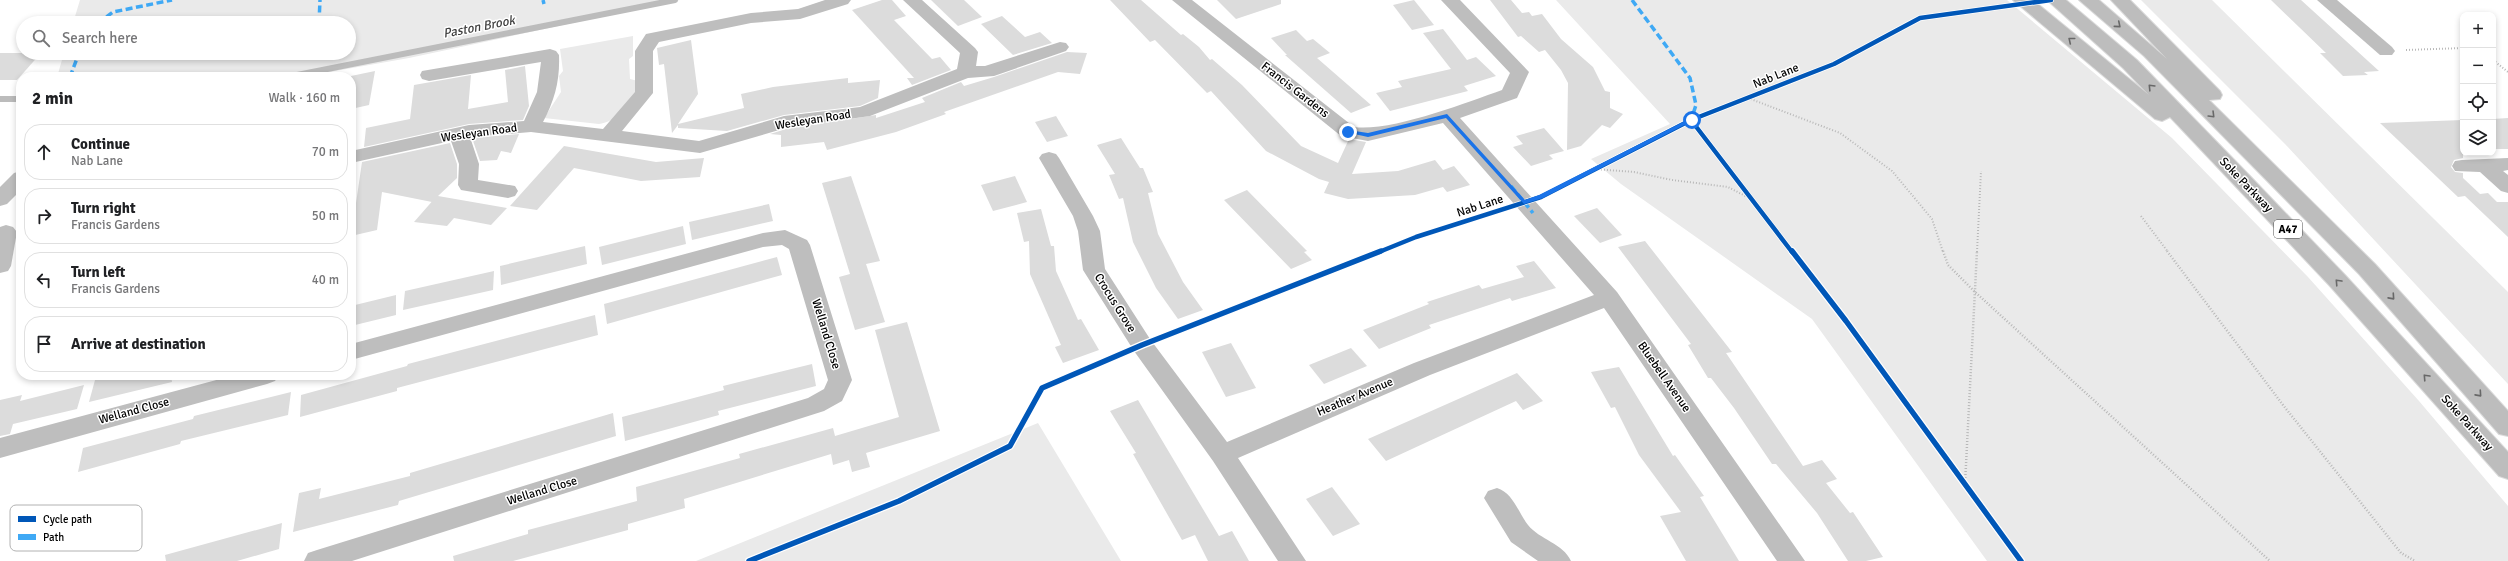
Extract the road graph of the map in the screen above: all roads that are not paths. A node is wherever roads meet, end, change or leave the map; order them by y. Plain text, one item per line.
1 (842, 0) edge
2 (912, 0) edge
3 (1181, 0) edge
4 (1450, 0) edge
5 (2022, 0) edge
6 (2056, 0) edge
7 (2088, 0) edge
8 (2120, 0) edge
9 (2326, 0) edge
10 (1060, 46) dead end
11 (2386, 51) road end
12 (966, 72) junction
13 (429, 75) dead end
14 (1447, 116) junction
15 (531, 126) junction
16 (459, 134) junction
17 (608, 136) junction
18 (356, 156) edge
19 (1049, 158) dead end
20 (2508, 164) edge
21 (2485, 165) junction
22 (2462, 166) dead end
23 (2242, 180) junction
24 (16, 183) edge
25 (2508, 186) edge
26 (508, 191) dead end
27 (0, 199) edge
28 (9, 232) edge
29 (0, 266) edge
30 (2366, 269) junction
31 (1609, 298) junction
32 (356, 351) edge
33 (249, 380) edge
34 (2508, 427) edge
35 (0, 448) edge
36 (1222, 454) junction
37 (2508, 469) edge
38 (1497, 498) dead end
39 (317, 561) edge
40 (1293, 561) edge
41 (1558, 561) edge
42 (1792, 561) edge

1 - 17 street
2 - 12 street
3 - 14 street, Francis Gardens
4 - 14 street, Francis Gardens
23 -> 5 highway, A47
23 -> 6 highway, Soke Parkway / A47
7 -> 30 highway, Soke Parkway / A47
8 - 30 highway, A47
9 - 11 street
10 - 12 street, Wesleyan Road
12 - 17 street, Wesleyan Road
13 - 15 street
14 - 31 street, Bluebell Avenue
15 - 16 street, Wesleyan Road
15 - 17 street, Wesleyan Road
16 - 18 street, Wesleyan Road
16 - 26 street
19 - 36 street, Crocus Grove
20 - 21 street
21 - 22 street
21 - 25 street
37 -> 23 highway, Soke Parkway / A47
24 - 27 street
28 - 29 street
30 -> 34 highway, Soke Parkway / A47
31 - 36 street, Heather Avenue
31 - 42 street, Bluebell Avenue
32 - 39 street, Welland Close
33 - 35 street, Welland Close
36 - 40 street
38 - 41 street

